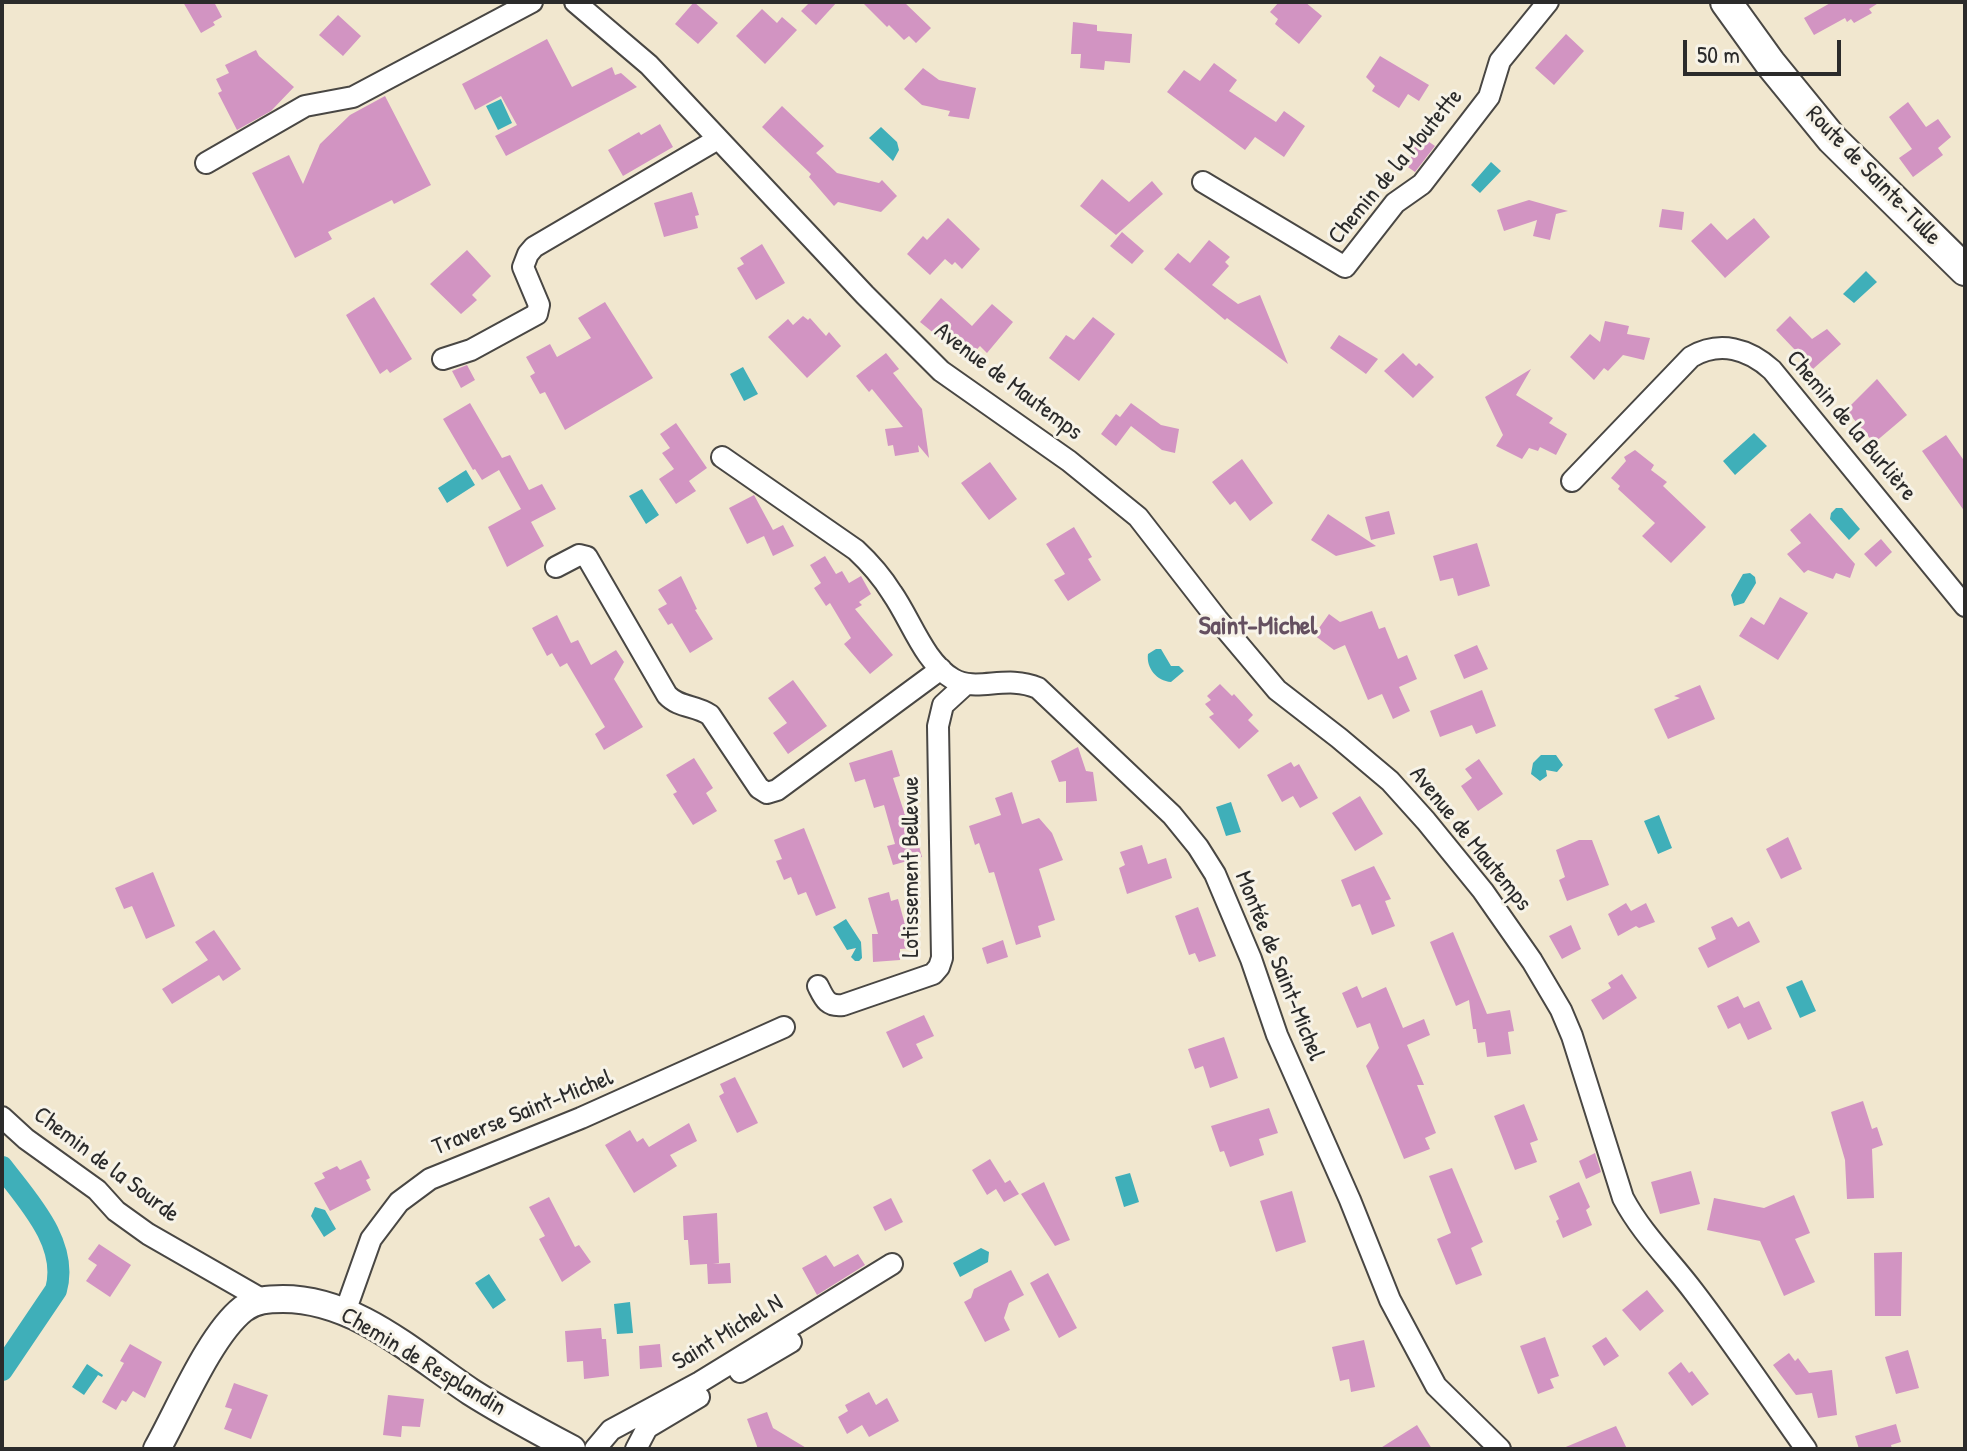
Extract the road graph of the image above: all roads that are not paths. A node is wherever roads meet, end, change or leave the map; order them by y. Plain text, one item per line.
1 (532, 2) edge
2 (575, 2) edge
3 (1548, 2) edge
4 (1726, 2) edge
5 (718, 139) junction
6 (206, 163) dead end
7 (1203, 182) dead end
8 (1965, 270) edge
9 (443, 359) dead end
10 (722, 457) dead end
11 (1572, 481) dead end
12 (556, 567) dead end
13 (1965, 606) edge
14 (941, 669) junction
15 (966, 684) junction
16 (818, 986) dead end
17 (784, 1027) dead end
18 (2, 1117) edge
19 (892, 1264) dead end
20 (263, 1300) junction
21 (345, 1312) junction
22 (791, 1342) dead end
23 (157, 1449) edge
24 (572, 1449) edge
25 (595, 1449) edge
26 (636, 1449) edge
27 (1500, 1449) edge
28 (1806, 1449) edge

1 - 6 street
2 - 5 street, Avenue de Mautemps
3 - 7 street, Chemin de la Moutette
4 - 8 main road, Route de Sainte-Tulle
5 - 9 street
5 - 28 street, Avenue de Mautemps
10 - 14 street
11 - 13 street, Chemin de la Burlière
12 - 14 street
14 - 15 street
15 - 16 street, Lotissement Bellevue
15 - 27 street, Montée de Saint-Michel
17 - 21 street, Traverse Saint-Michel
18 - 20 street, Chemin de la Sourde
19 - 25 street, Saint Michel N
20 - 21 street, Chemin de Resplandin
20 - 23 street
21 - 24 street, Chemin de Resplandin
22 - 26 street

